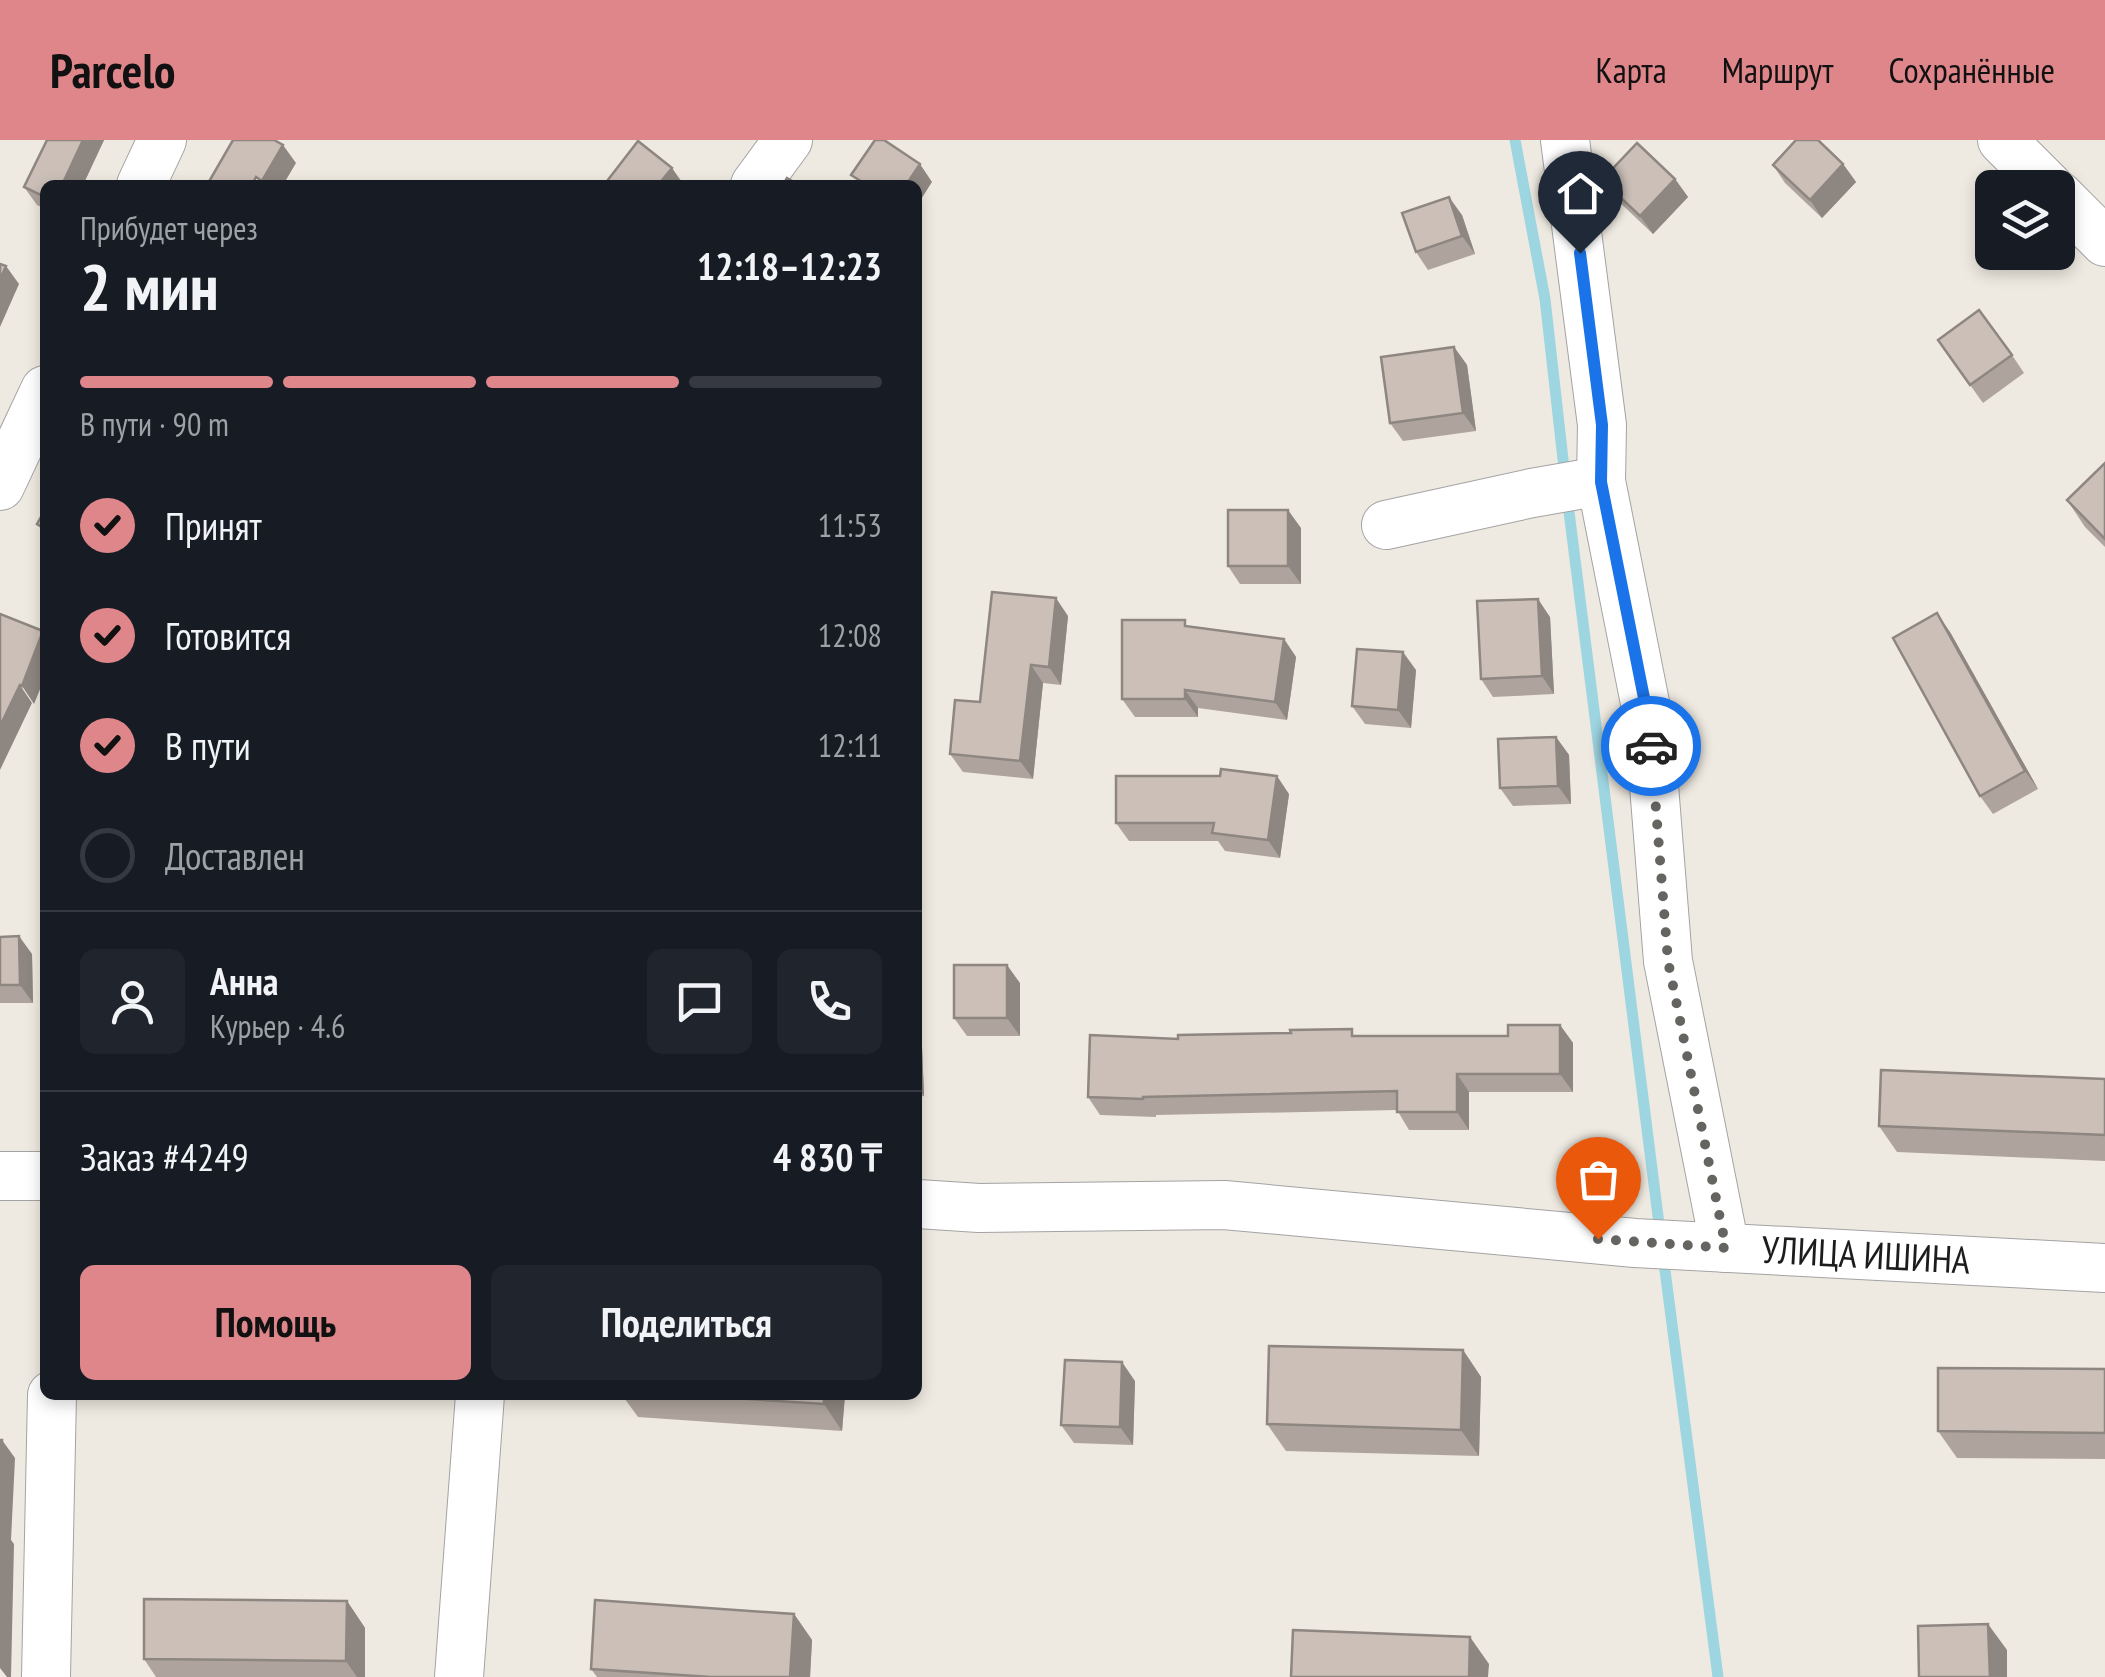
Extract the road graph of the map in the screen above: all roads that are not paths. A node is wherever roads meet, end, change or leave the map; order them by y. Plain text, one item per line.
1 (162, 140) edge
2 (788, 140) edge
3 (1565, 140) edge
4 (2002, 140) edge
5 (2032, 170) edge
6 (143, 180) edge
7 (759, 180) edge
8 (2075, 212) edge
9 (2105, 242) edge
10 (40, 401) edge
11 (1601, 482) junction
12 (0, 486) edge
13 (1386, 525) dead end
14 (0, 1176) edge
15 (40, 1176) edge
16 (922, 1204) edge
17 (1726, 1248) junction
18 (2105, 1268) edge
19 (52, 1400) edge
20 (480, 1400) edge
21 (46, 1677) edge
22 (459, 1677) edge

1 - 6 street
2 - 7 street
3 - 11 street, УЛИЦА ИШИНА
4 - 5 street
8 - 9 street
10 - 12 street
11 - 13 street
11 - 17 street, УЛИЦА ИШИНА
14 - 15 street
16 - 17 street
17 - 18 street, УЛИЦА ИШИНА
19 - 21 street
20 - 22 street

